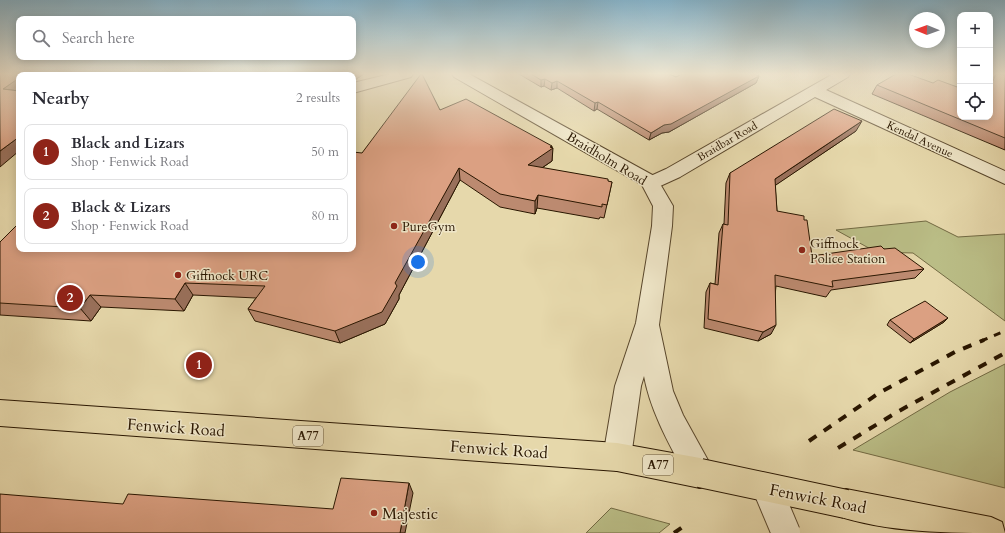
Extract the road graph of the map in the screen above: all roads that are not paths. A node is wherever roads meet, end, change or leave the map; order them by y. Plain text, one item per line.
1 (504, 99) edge
2 (798, 99) edge
3 (832, 99) edge
4 (1005, 178) edge
5 (651, 183) junction
6 (648, 323) junction
7 (0, 413) edge
8 (617, 457) junction
9 (700, 472) junction
10 (767, 488) junction
11 (947, 530) edge
12 (786, 533) edge
13 (991, 533) edge

1 - 5 street, Braidholm Road
2 - 5 street, Braidbar Road
3 - 4 street, Kendal Avenue
5 - 6 street, Braidholm Road
6 - 8 street, Braidholm Road
6 - 9 street, Braidholm Road
7 - 8 main road, Fenwick Road / A77
8 - 9 main road, Fenwick Road / A77
9 - 10 main road, Fenwick Road / A77, bridge
10 - 11 main road, Fenwick Road / A77, bridge
10 - 12 street, bridge
11 - 13 main road, Fenwick Road / A77

